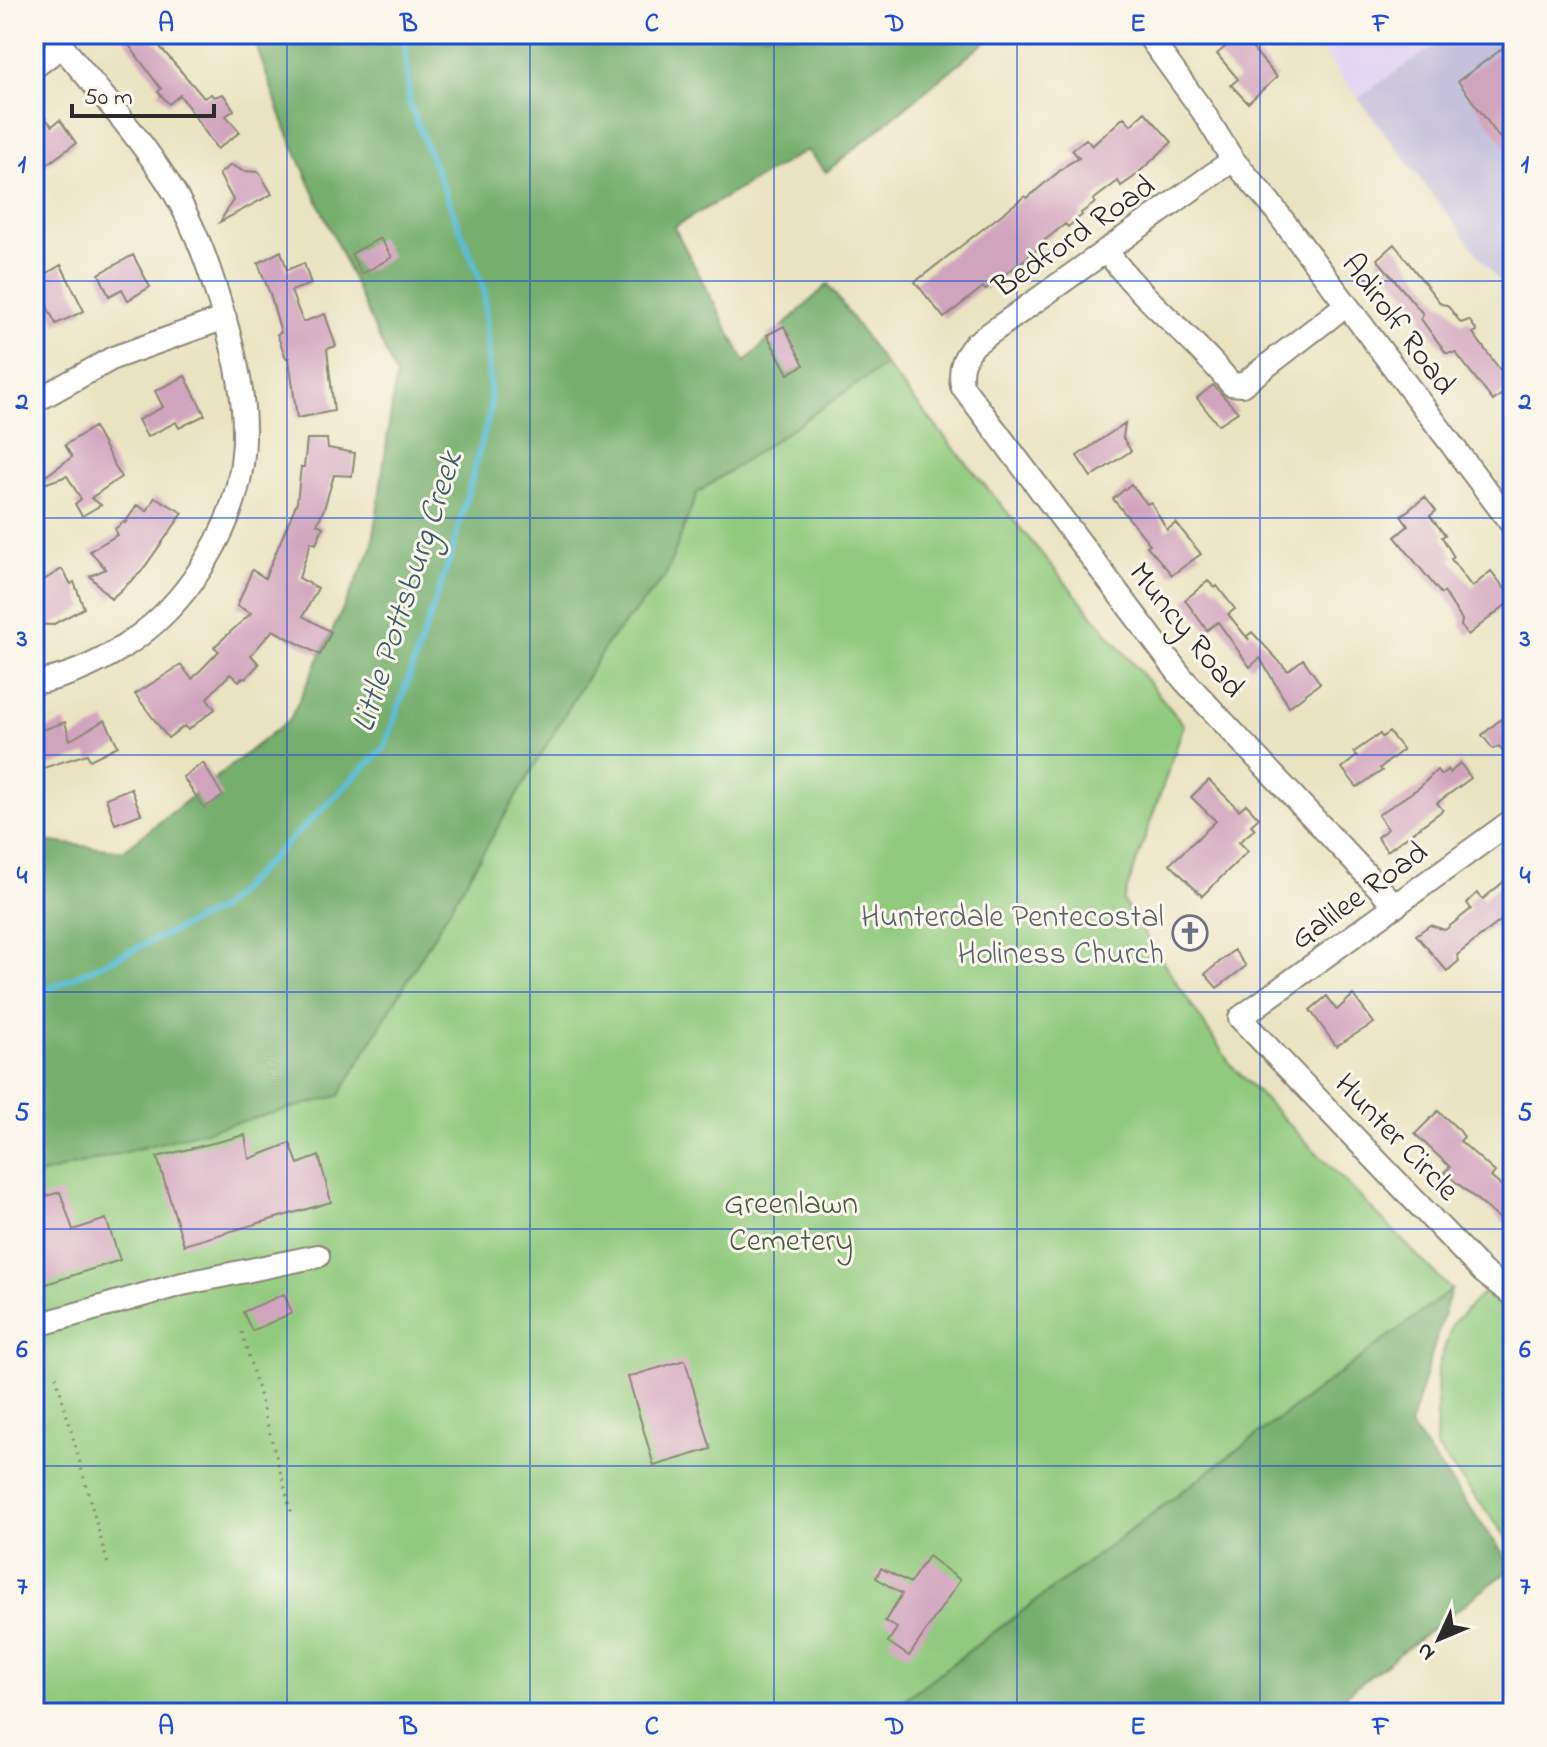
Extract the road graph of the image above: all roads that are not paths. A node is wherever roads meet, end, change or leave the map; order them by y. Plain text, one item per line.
1 (1147, 34) edge
2 (57, 40) edge
3 (34, 67) edge
4 (1233, 160) junction
5 (1106, 250) junction
6 (1346, 305) junction
7 (225, 318) junction
8 (959, 370) joint
9 (34, 402) edge
10 (1513, 526) edge
11 (34, 683) edge
12 (1513, 820) edge
13 (1396, 906) junction
14 (1240, 1018) joint
15 (318, 1256) dead end
16 (1513, 1295) edge
17 (34, 1326) edge

1 - 4 street, Adirolf Road
2 - 3 street
2 - 7 street
4 - 5 street, Bedford Road
4 - 6 street, Adirolf Road
5 - 6 street
5 - 8 street, Bedford Road
6 - 10 street, Adirolf Road
7 - 9 street
7 - 11 street
8 - 13 street, Muncy Road
12 - 13 street, Galilee Road
13 - 14 street, Galilee Road
14 - 16 street, Hunter Circle
15 - 17 street

